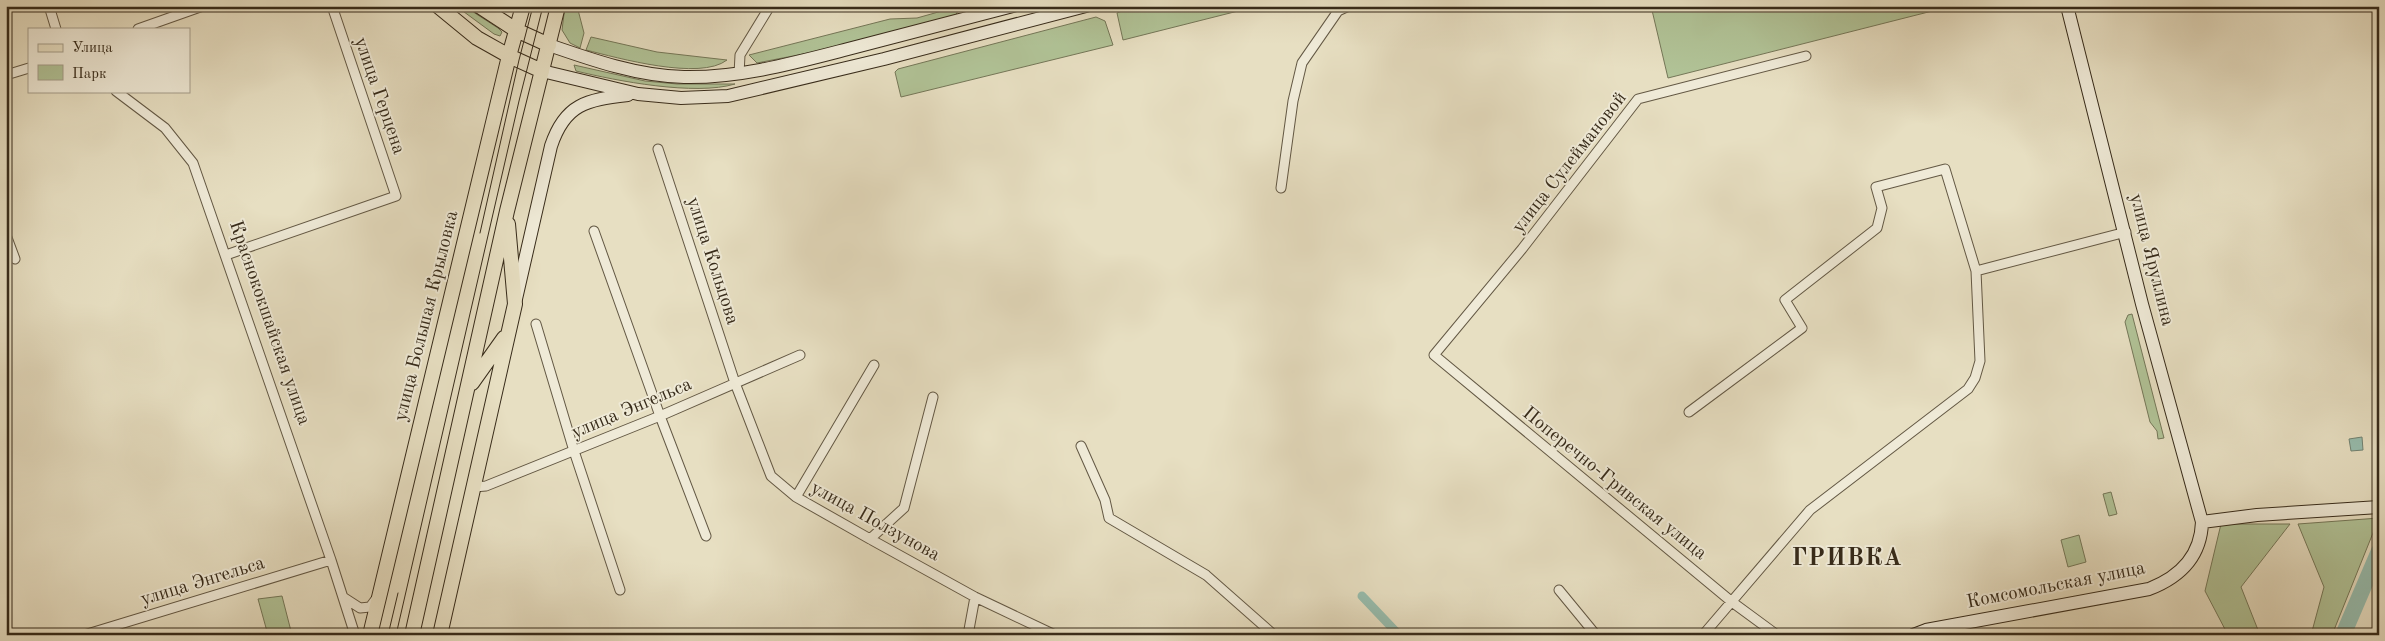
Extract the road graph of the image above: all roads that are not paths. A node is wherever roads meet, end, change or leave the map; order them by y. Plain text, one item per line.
1 (49, 6) edge
2 (202, 6) edge
3 (332, 6) edge
4 (438, 6) edge
5 (479, 6) edge
6 (523, 6) edge
7 (558, 6) edge
8 (770, 6) edge
9 (1013, 6) edge
10 (1086, 6) edge
11 (1349, 6) edge
12 (2067, 6) edge
13 (56, 28) edge
14 (141, 28) edge
15 (516, 30) junction
16 (548, 45) junction
17 (508, 56) junction
18 (1806, 56) dead end
19 (28, 68) edge
20 (542, 71) junction
21 (739, 74) junction
22 (6, 75) edge
23 (117, 92) edge
24 (638, 94) junction
25 (658, 149) dead end
26 (1281, 188) dead end
27 (507, 211) junction
28 (594, 231) dead end
29 (2126, 232) junction
30 (6, 235) edge
31 (226, 256) junction
32 (15, 259) dead end
33 (1976, 271) junction
34 (515, 304) junction
35 (536, 324) dead end
36 (509, 331) junction
37 (800, 355) dead end
38 (1434, 355) joint
39 (874, 365) dead end
40 (735, 383) junction
41 (467, 390) junction
42 (933, 397) dead end
43 (1689, 412) dead end
44 (660, 416) junction
45 (1081, 446) dead end
46 (574, 451) junction
47 (474, 487) junction
48 (796, 497) junction
49 (2379, 507) edge
50 (2202, 522) junction
51 (706, 536) dead end
52 (870, 539) junction
53 (331, 560) junction
54 (383, 578) junction
55 (620, 590) dead end
56 (1559, 590) dead end
57 (343, 597) junction
58 (975, 597) junction
59 (1732, 602) junction
60 (84, 635) edge
61 (355, 635) edge
62 (370, 635) edge
63 (412, 635) edge
64 (440, 635) edge
65 (968, 635) edge
66 (1055, 635) edge
67 (1274, 635) edge
68 (1596, 635) edge
69 (1703, 635) edge
70 (1777, 635) edge
71 (1913, 635) edge

1 - 13 street
2 - 14 street
3 - 31 street, улица Герцена
4 - 17 main road
5 - 15 main road
6 - 15 main road, улица Большая Крыловка
7 - 16 main road
8 - 21 street
9 - 21 main road
10 - 24 main road
11 - 26 street
12 - 29 main road, улица Яруллина
15 - 16 main road
15 - 17 main road, улица Большая Крыловка
16 - 20 main road
16 - 21 main road
17 - 20 main road
17 - 54 main road, улица Большая Крыловка
18 - 38 street, улица Сулеймановой
19 - 22 street
20 - 24 main road
20 - 27 main road
23 - 31 street, Краснококшайская улица
24 - 34 main road
25 - 40 street, улица Кольцова
27 - 34 main road
27 - 41 main road
28 - 44 street
29 - 33 street
29 - 50 main road, улица Яруллина
30 - 32 street
31 - 53 street, Краснококшайская улица
33 - 43 street
33 - 59 street
34 - 36 main road
35 - 46 street
36 - 41 main road
36 - 47 main road
37 - 40 street, улица Энгельса
38 - 59 street, Поперечно-Гривская улица
39 - 48 street
40 - 44 street, улица Энгельса
40 - 48 street, улица Ползунова
41 - 63 main road
42 - 52 street
44 - 46 street, улица Энгельса
44 - 51 street
45 - 67 street
46 - 47 street, улица Энгельса
46 - 55 street
47 - 64 main road
48 - 52 street, улица Ползунова
49 - 50 main road
50 - 71 main road, Комсомольская улица
52 - 58 street, улица Ползунова
53 - 57 street, Краснококшайская улица
53 - 60 street, улица Энгельса
54 - 57 street
54 - 62 main road, улица Большая Крыловка
56 - 68 street
57 - 61 street, Краснококшайская улица
58 - 65 street
58 - 66 street, улица Ползунова
59 - 69 street
59 - 70 street, Поперечно-Гривская улица

